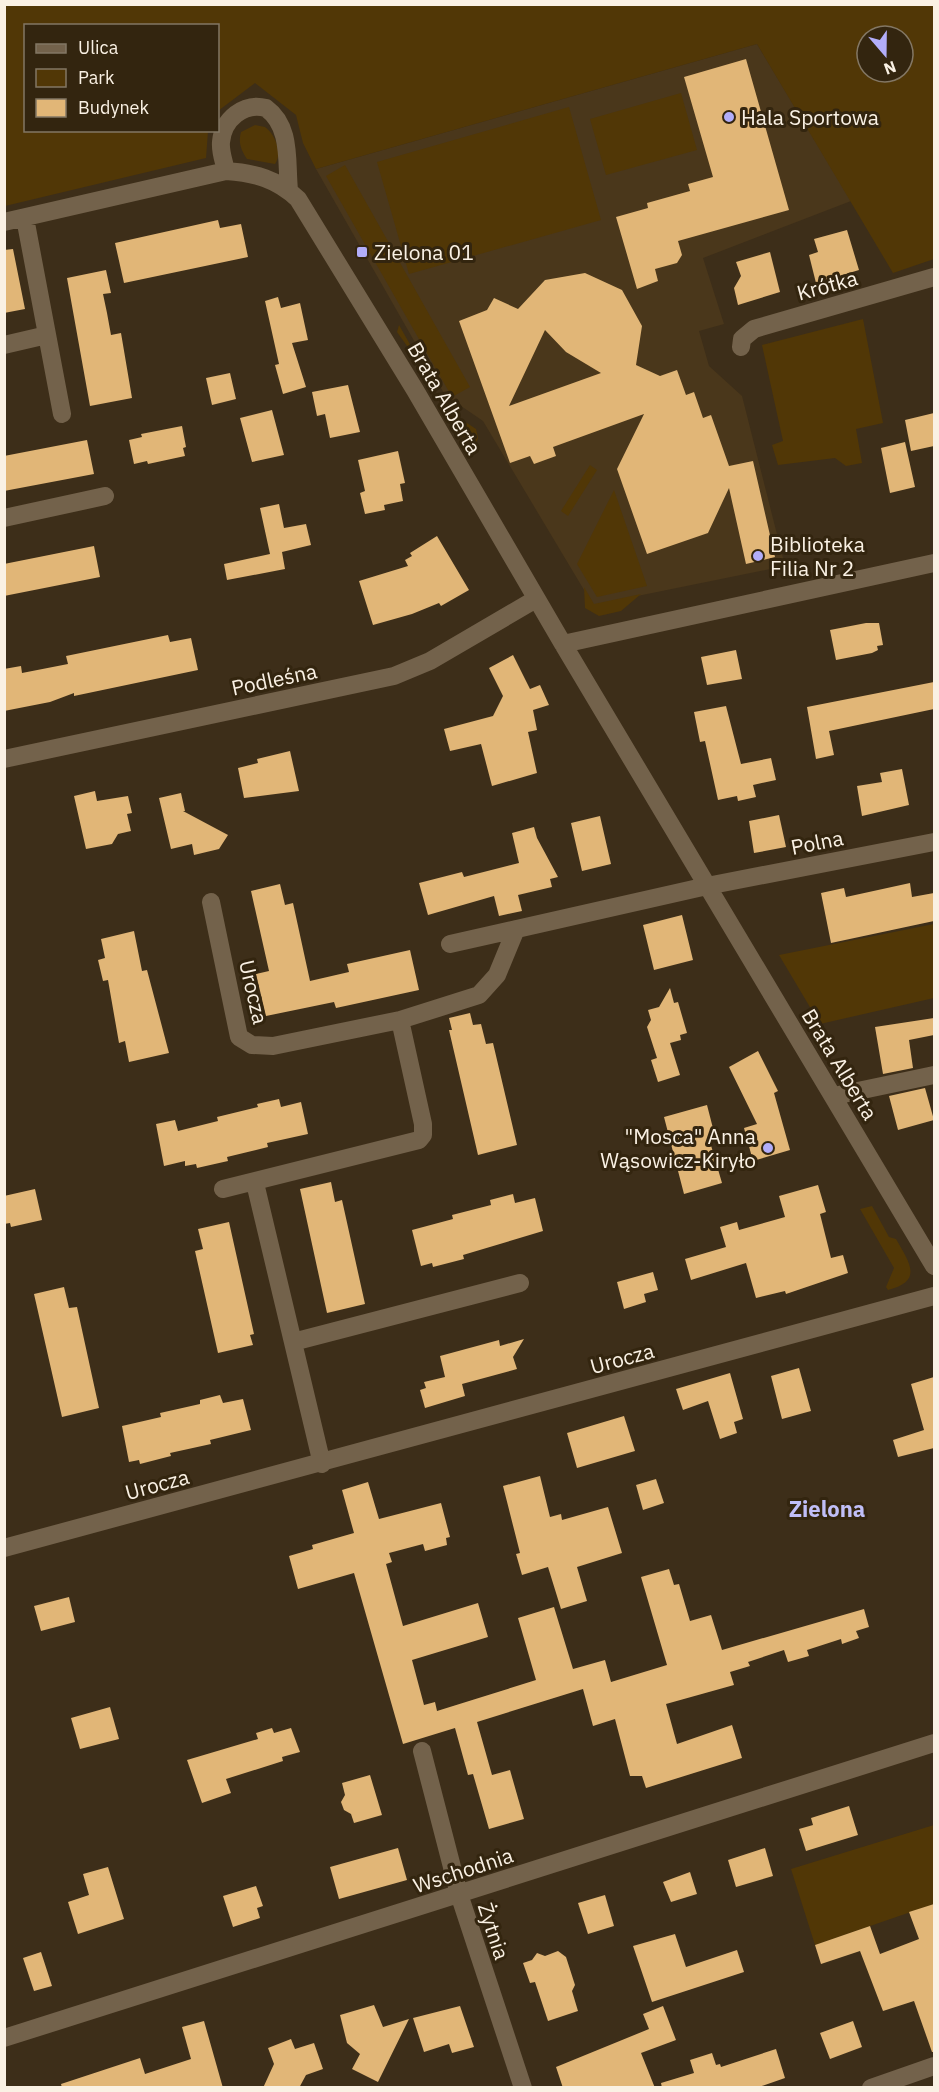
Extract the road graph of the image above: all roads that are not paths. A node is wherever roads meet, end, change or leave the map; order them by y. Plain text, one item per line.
1 (226, 171) junction
2 (289, 190) junction
3 (25, 218) junction
4 (4, 222) edge
5 (934, 277) edge
6 (47, 335) junction
7 (4, 345) edge
8 (741, 347) dead end
9 (62, 414) dead end
10 (105, 496) dead end
11 (4, 518) edge
12 (934, 563) edge
13 (536, 598) junction
14 (562, 644) junction
15 (4, 759) edge
16 (934, 842) edge
17 (707, 886) junction
18 (211, 902) dead end
19 (516, 929) junction
20 (450, 944) dead end
21 (400, 1020) junction
22 (934, 1075) edge
23 (834, 1096) junction
24 (255, 1183) junction
25 (223, 1189) dead end
26 (934, 1266) edge
27 (519, 1283) dead end
28 (934, 1296) edge
29 (293, 1342) junction
30 (322, 1464) junction
31 (4, 1548) edge
32 (934, 1743) edge
33 (422, 1751) dead end
34 (459, 1894) junction
35 (4, 2038) edge
36 (934, 2066) edge
37 (523, 2088) edge
38 (871, 2088) edge

1 - 2 street, Brata Alberta
1 - 2 street
1 - 3 street, Brata Alberta
2 - 13 street, Brata Alberta
3 - 4 street, Brata Alberta
3 - 6 street
5 - 8 street, Krótka
6 - 7 street
6 - 9 street
10 - 11 street
12 - 14 street
13 - 14 street, Brata Alberta
13 - 15 street, Podleśna
14 - 17 street, Brata Alberta
16 - 17 street, Polna
17 - 19 street
17 - 23 street, Brata Alberta
18 - 21 street, Urocza
19 - 20 street
19 - 21 street, Urocza
21 - 24 street
22 - 23 street
23 - 26 street, Brata Alberta
24 - 25 street
24 - 29 street
27 - 29 street
28 - 30 street, Urocza
29 - 30 street
30 - 31 street, Urocza
32 - 34 street, Wschodnia
33 - 34 street, Żytnia
34 - 35 street, Wschodnia
34 - 37 street, Żytnia
36 - 38 street

